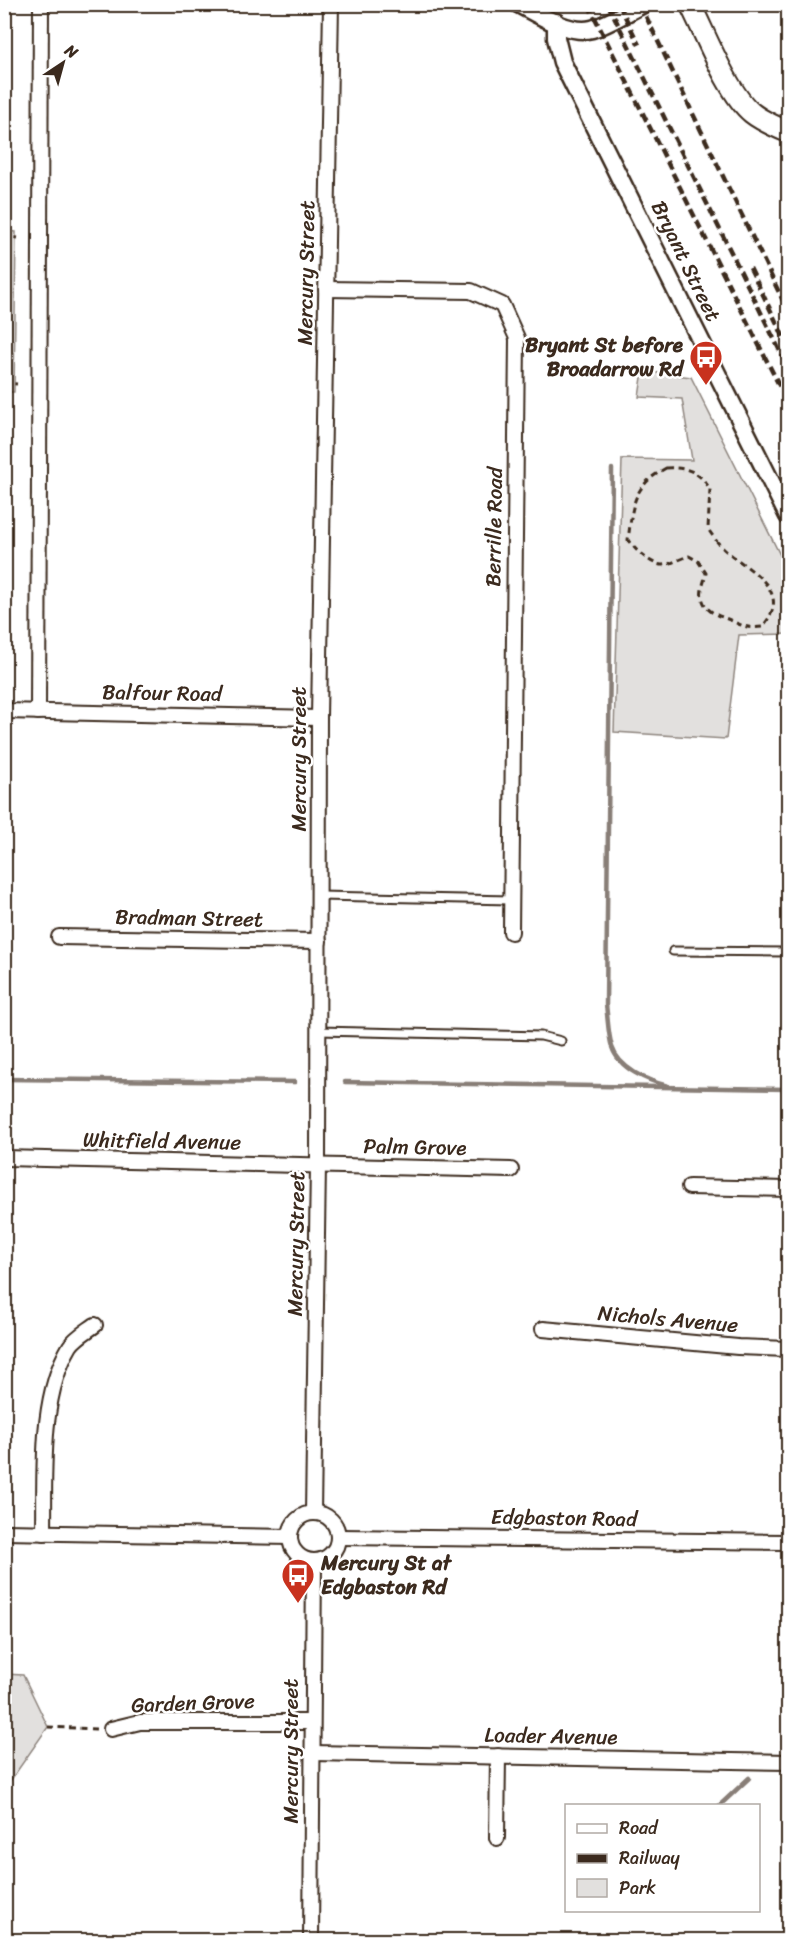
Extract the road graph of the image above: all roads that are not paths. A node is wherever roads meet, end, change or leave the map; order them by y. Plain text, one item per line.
1 (41, 4) edge
2 (331, 4) edge
3 (518, 4) edge
4 (643, 4) edge
5 (690, 4) edge
6 (556, 22) junction
7 (783, 130) edge
8 (326, 288) junction
9 (789, 516) edge
10 (4, 711) edge
11 (38, 712) junction
12 (319, 718) junction
13 (320, 896) junction
14 (511, 900) junction
15 (511, 932) dead end
16 (59, 937) dead end
17 (319, 940) junction
18 (673, 951) dead end
19 (789, 952) edge
20 (319, 1031) junction
21 (561, 1041) dead end
22 (4, 1158) edge
23 (318, 1166) junction
24 (511, 1170) dead end
25 (689, 1187) dead end
26 (789, 1189) edge
27 (95, 1325) dead end
28 (543, 1329) dead end
29 (789, 1349) edge
30 (313, 1513) junction
31 (4, 1532) edge
32 (44, 1533) junction
33 (290, 1537) junction
34 (339, 1537) junction
35 (789, 1542) edge
36 (314, 1561) junction
37 (312, 1722) junction
38 (111, 1730) road end
39 (312, 1753) junction
40 (498, 1756) junction
41 (789, 1762) edge
42 (497, 1838) dead end
43 (311, 1941) edge

1 - 11 street
2 - 8 street, Mercury Street
3 - 6 street
4 - 6 street
5 - 7 main road
6 - 9 street, Bryant Street
8 - 12 street, Mercury Street
8 - 14 street, Berrille Road
10 - 11 street, Balfour Road
11 - 12 street, Balfour Road
12 - 13 street, Mercury Street
13 - 14 lane
13 - 17 street, Mercury Street
14 - 15 street, Berrille Road
16 - 17 street, Bradman Street
17 - 20 street, Mercury Street
18 - 19 lane
20 - 21 lane
20 - 23 street, Mercury Street
22 - 23 street, Whitfield Avenue
23 - 24 street, Palm Grove
23 - 30 street, Mercury Street
25 - 26 street
27 - 32 street
28 - 29 street, Nichols Avenue
30 - 33 street
30 - 34 street
31 - 32 street
32 - 33 street
33 - 36 street
34 - 35 street, Edgbaston Road
34 - 36 street
36 - 37 street, Mercury Street
37 - 38 street, Garden Grove
37 - 39 street, Mercury Street
39 - 40 street, Loader Avenue
39 - 43 street, Mercury Street
40 - 41 street, Loader Avenue
40 - 42 street

